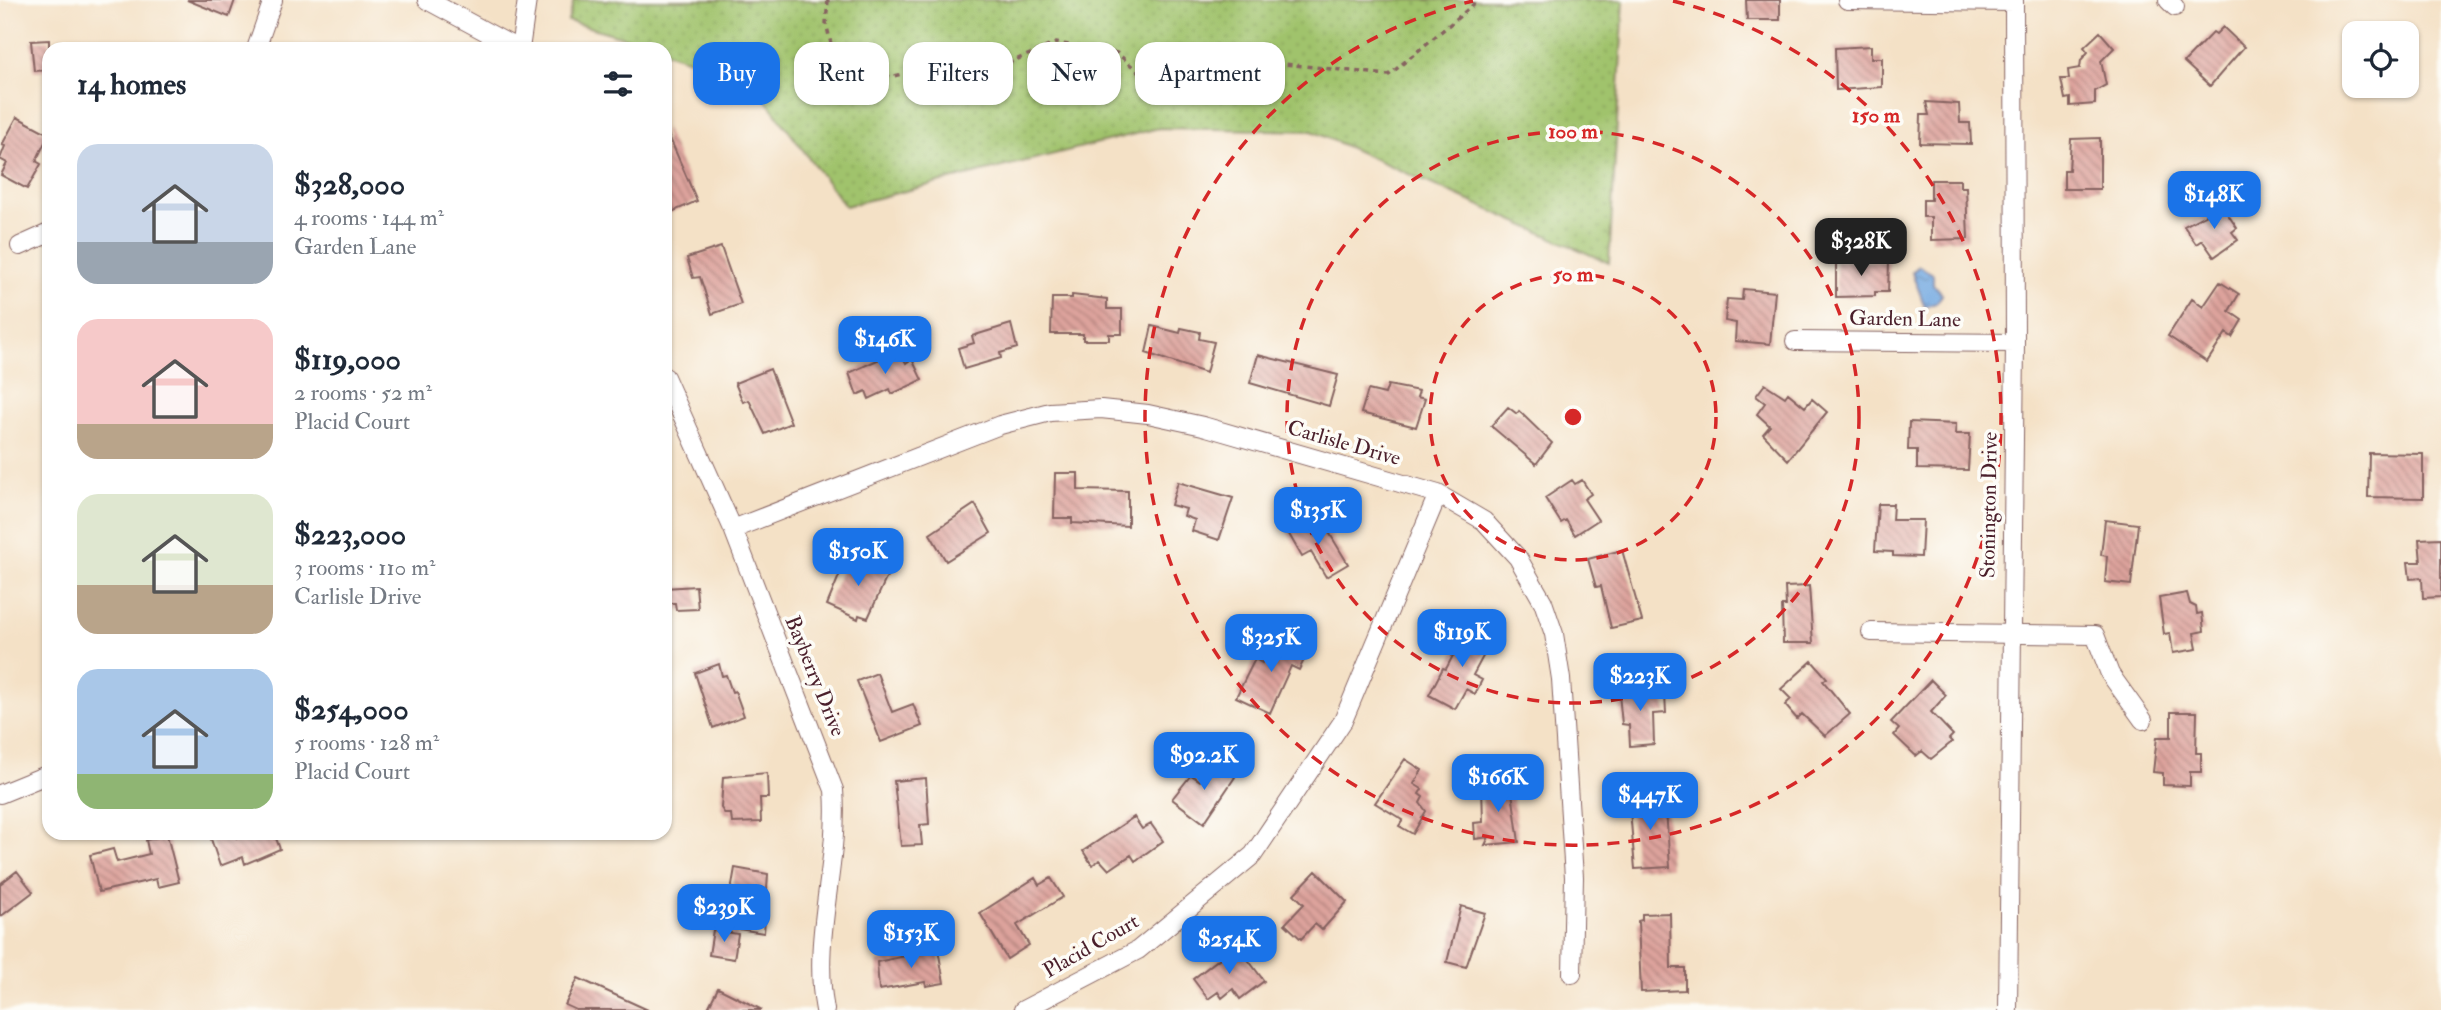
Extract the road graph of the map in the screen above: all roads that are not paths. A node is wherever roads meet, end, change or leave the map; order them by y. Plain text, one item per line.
1 (273, 0) edge
2 (427, 0) edge
3 (527, 0) edge
4 (1847, 0) edge
5 (2014, 1) edge
6 (258, 42) edge
7 (506, 42) edge
8 (520, 42) edge
9 (42, 236) edge
10 (20, 246) dead end
11 (1795, 341) dead end
12 (2015, 343) junction
13 (672, 393) edge
14 (1438, 494) junction
15 (733, 529) junction
16 (1871, 632) dead end
17 (2010, 635) junction
18 (2143, 720) dead end
19 (42, 777) edge
20 (0, 794) edge
21 (1572, 974) dead end
22 (825, 1010) edge
23 (1023, 1010) edge
24 (2008, 1010) edge

1 - 6 street
2 - 7 street
3 - 8 street
4 - 5 street
5 - 12 street, Stonington Drive
9 - 10 street
11 - 12 street, Garden Lane
12 - 17 street, Stonington Drive
13 - 15 street, Bayberry Drive
14 - 15 street, Carlisle Drive
14 - 21 street, Carlisle Drive
14 - 23 street, Placid Court
15 - 22 street, Bayberry Drive
16 - 17 street
17 - 18 street
17 - 24 street, Stonington Drive
19 - 20 street

